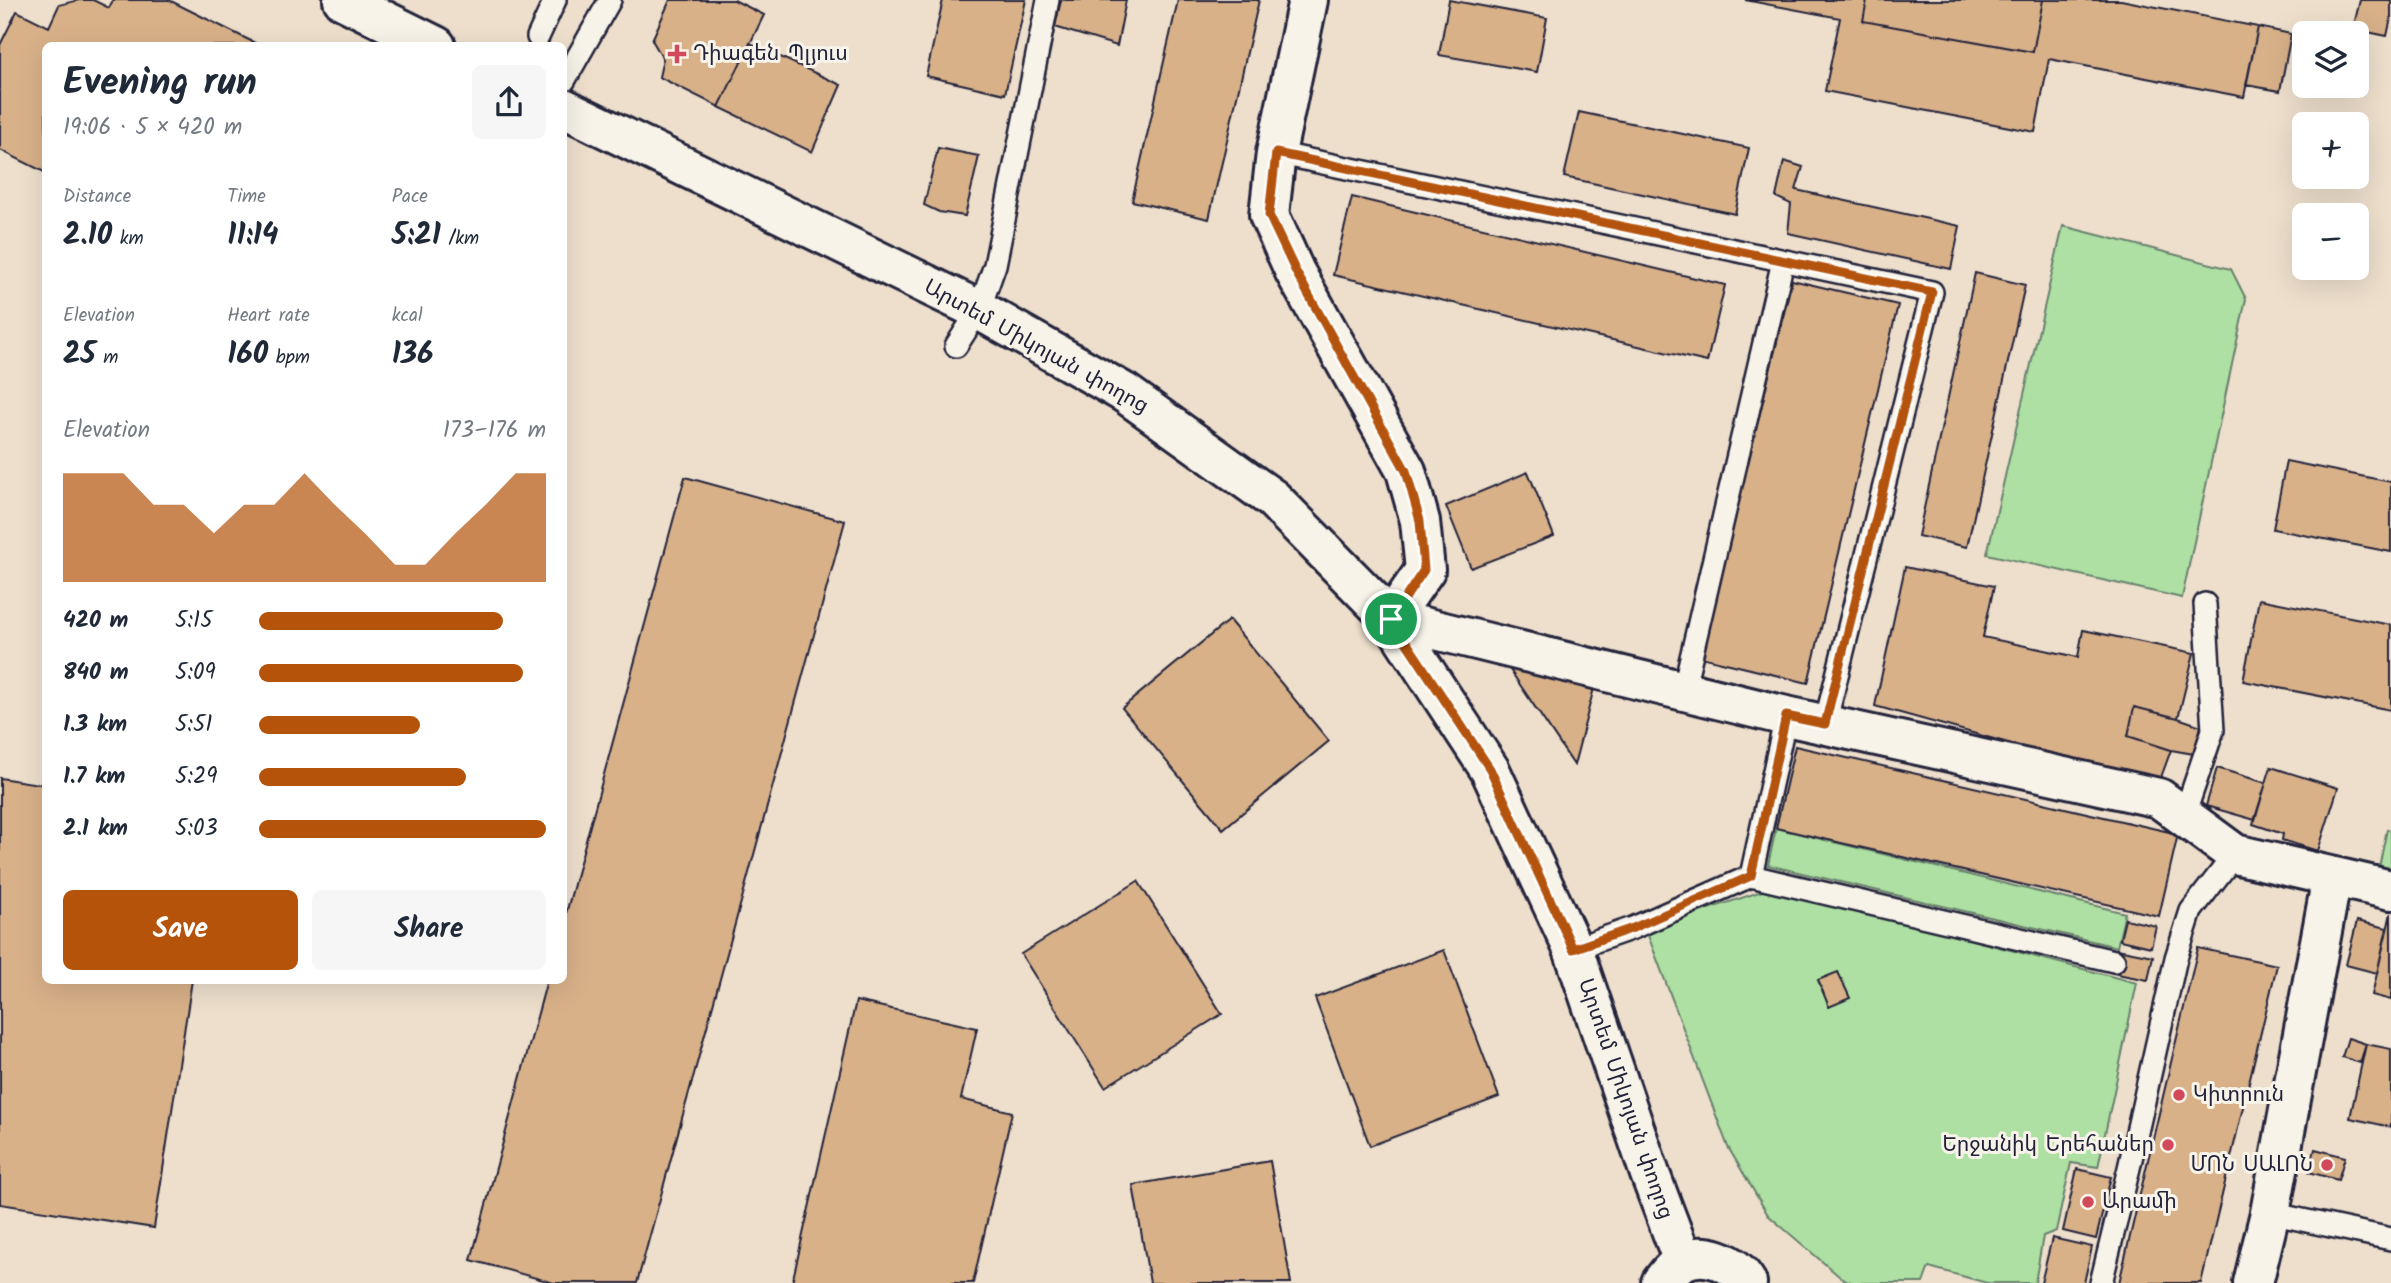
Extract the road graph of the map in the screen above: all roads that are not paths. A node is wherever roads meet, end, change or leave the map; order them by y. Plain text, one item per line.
1 (343, 0) edge
2 (555, 0) edge
3 (611, 0) edge
4 (1048, 0) edge
5 (1308, 0) edge
6 (538, 37) dead end
7 (428, 42) edge
8 (567, 76) edge
9 (567, 109) edge
10 (1276, 153) junction
11 (1783, 261) junction
12 (979, 310) junction
13 (956, 345) dead end
14 (2206, 604) dead end
15 (1391, 619) junction
16 (1683, 692) junction
17 (1786, 716) junction
18 (1825, 724) junction
19 (2183, 816) junction
20 (2235, 854) junction
21 (1751, 876) junction
22 (2332, 877) junction
23 (2391, 890) edge
24 (1573, 949) junction
25 (2114, 961) dead end
26 (2270, 1213) junction
27 (2391, 1239) edge
28 (1672, 1272) edge
29 (1747, 1283) edge
30 (2101, 1283) edge
31 (2253, 1283) edge

1 - 7 street
2 - 6 lane
3 - 8 lane
4 - 12 lane
5 - 10 street
9 - 12 street, Արտեմ Միկոյան փողոց
10 - 11 lane
10 - 15 street
11 - 16 lane
11 - 18 lane
12 - 13 lane
12 - 15 street, Արտեմ Միկոյան փողոց
14 - 19 lane
15 - 16 street
15 - 24 street, Արտեմ Միկոյան փողոց
16 - 17 street
17 - 18 street
17 - 21 lane
18 - 19 street
19 - 20 street
20 - 22 street
20 - 30 lane
21 - 24 lane
21 - 25 lane
22 - 23 street
22 - 26 street
24 - 28 street, Արտեմ Միկոյան փողոց
26 - 27 lane
26 - 31 street
28 - 29 street

